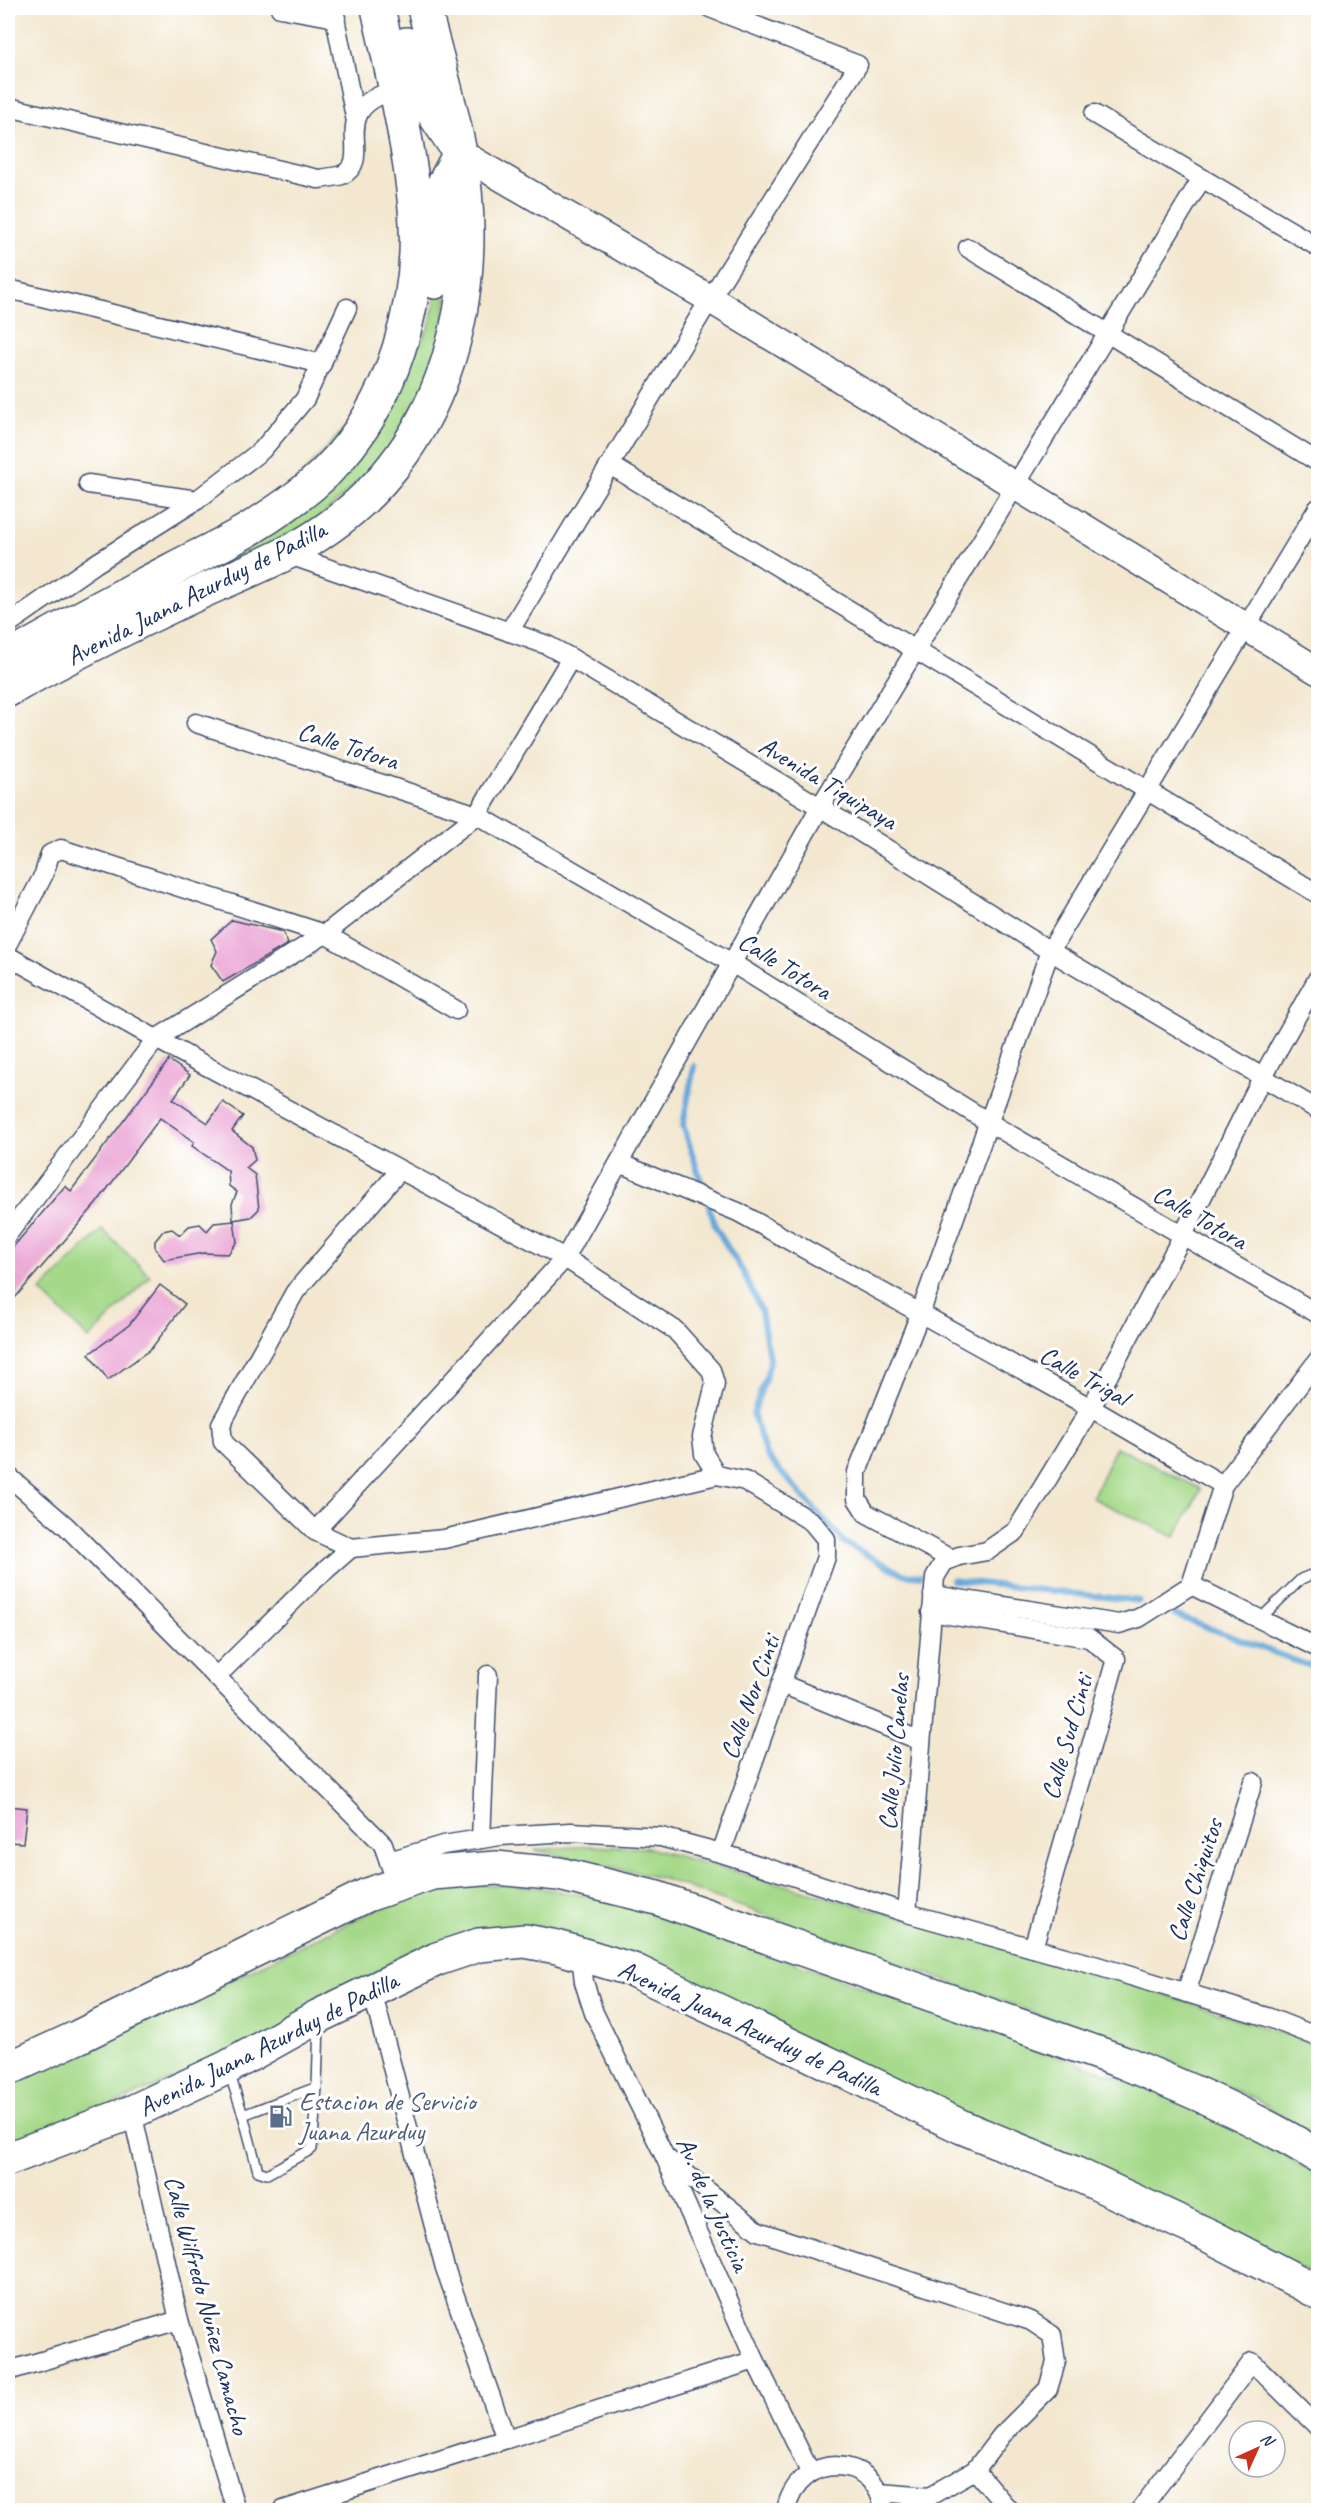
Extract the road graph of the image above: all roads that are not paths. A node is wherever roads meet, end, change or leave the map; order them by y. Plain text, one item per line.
1 (280, 8) edge
2 (378, 8) edge
3 (397, 8) edge
4 (424, 8) edge
5 (710, 8) edge
6 (334, 13) edge
7 (738, 14) edge
8 (395, 90) junction
9 (8, 106) edge
10 (1094, 114) dead end
11 (356, 117) junction
12 (460, 153) junction
13 (1202, 178) junction
14 (968, 248) dead end
15 (1318, 248) edge
16 (8, 289) edge
17 (710, 299) junction
18 (348, 309) dead end
19 (1107, 334) junction
20 (399, 346) junction
21 (322, 364) junction
22 (1318, 462) edge
23 (610, 465) junction
24 (88, 484) dead end
25 (1015, 486) junction
26 (197, 500) junction
27 (1318, 508) edge
28 (284, 553) junction
29 (8, 624) edge
30 (1247, 627) junction
31 (509, 632) junction
32 (915, 650) junction
33 (572, 658) junction
34 (8, 659) edge
35 (1318, 671) edge
36 (8, 690) edge
37 (196, 723) dead end
38 (1148, 791) junction
39 (820, 807) junction
40 (477, 815) junction
41 (1318, 894) edge
42 (325, 934) junction
43 (8, 943) edge
44 (1050, 951) junction
45 (8, 956) edge
46 (732, 963) junction
47 (1318, 978) edge
48 (456, 1010) dead end
49 (156, 1039) junction
50 (1262, 1078) junction
51 (1318, 1110) edge
52 (988, 1122) junction
53 (619, 1163) junction
54 (400, 1170) junction
55 (8, 1234) edge
56 (1182, 1237) junction
57 (566, 1258) junction
58 (920, 1314) junction
59 (1318, 1314) edge
60 (1318, 1360) edge
61 (1091, 1408) junction
62 (717, 1475) junction
63 (8, 1476) edge
64 (1223, 1485) junction
65 (315, 1531) junction
66 (351, 1548) junction
67 (951, 1559) junction
68 (1318, 1572) edge
69 (1191, 1585) junction
70 (932, 1604) junction
71 (1260, 1620) junction
72 (1318, 1648) edge
73 (488, 1675) dead end
74 (216, 1677) junction
75 (782, 1683) junction
76 (921, 1741) junction
77 (1252, 1782) dead end
78 (481, 1839) junction
79 (721, 1853) junction
80 (393, 1873) junction
81 (907, 1913) junction
82 (1034, 1948) junction
83 (581, 1954) junction
84 (372, 1991) junction
85 (1186, 1993) junction
86 (319, 2016) junction
87 (1318, 2037) edge
88 (228, 2067) junction
89 (8, 2069) edge
90 (317, 2087) junction
91 (132, 2112) junction
92 (243, 2115) junction
93 (1318, 2156) edge
94 (666, 2157) junction
95 (8, 2159) edge
96 (1318, 2292) edge
97 (179, 2320) junction
98 (755, 2360) junction
99 (8, 2371) edge
100 (1318, 2427) edge
101 (506, 2439) junction
102 (975, 2470) junction
103 (810, 2472) junction
104 (879, 2492) junction
105 (236, 2511) edge
106 (283, 2511) edge
107 (786, 2511) edge
108 (884, 2511) edge
109 (1009, 2511) edge
110 (1140, 2511) edge

1 - 6 street
2 - 8 highway, Avenida Juana Azurduy de Padilla
3 - 12 highway
4 - 12 highway, Avenida Juana Azurduy de Padilla
5 - 7 street
6 - 11 street
7 - 17 street
8 - 11 street
8 - 20 highway, Avenida Juana Azurduy de Padilla
9 - 11 street
10 - 13 street
12 - 17 street
12 - 20 highway
12 - 28 highway, Avenida Juana Azurduy de Padilla
13 - 15 street
13 - 19 street
14 - 19 street
16 - 21 street
17 - 23 street
17 - 25 street
18 - 21 street
19 - 22 street
19 - 25 street
20 - 34 highway, Avenida Juana Azurduy de Padilla
21 - 26 street
23 - 31 street
23 - 32 street
24 - 26 street
25 - 30 street
25 - 32 street
26 - 29 street
27 - 30 street
28 - 31 street, Avenida Tiquipaya
28 - 36 highway, Avenida Juana Azurduy de Padilla
30 - 35 street
30 - 38 street
31 - 33 street, Avenida Tiquipaya
32 - 38 street
32 - 39 street
33 - 39 street, Avenida Tiquipaya
33 - 40 street
37 - 40 street, Calle Totora
38 - 41 street
38 - 44 street
39 - 44 street, Avenida Tiquipaya
39 - 46 street
40 - 42 street
40 - 46 street, Calle Totora
42 - 43 street
42 - 48 street
42 - 49 street
44 - 50 street, Avenida Tiquipaya
44 - 52 street
45 - 49 street
46 - 52 street, Calle Totora
46 - 53 street
47 - 50 street
49 - 54 street
49 - 55 street
50 - 51 street, Avenida Tiquipaya
50 - 56 street
52 - 56 street, Calle Totora
52 - 58 street
53 - 57 street
53 - 58 street, Calle Trigal
54 - 57 street
54 - 65 street
56 - 59 street, Calle Totora
56 - 61 street
57 - 62 street
57 - 65 street
58 - 61 street, Calle Trigal
58 - 67 street
60 - 64 street
61 - 64 street, Calle Trigal
61 - 67 street
62 - 66 street
62 - 75 street, Calle Nor Cinti
63 - 74 street
64 - 69 street
65 - 66 street
66 - 74 street
67 - 70 street, Calle Julio Canelas
68 - 71 lane
69 - 70 street
69 - 71 street
70 - 76 street, Calle Julio Canelas
70 - 82 street, Calle Sud Cinti
71 - 72 street
73 - 78 street
74 - 80 street
75 - 76 street
75 - 79 street, Calle Nor Cinti
76 - 81 street, Calle Julio Canelas
77 - 85 street, Calle Chiquitos
78 - 79 street
78 - 80 street
79 - 81 street
80 - 89 highway
80 - 93 highway
81 - 82 street
82 - 85 street
83 - 84 highway, Avenida Juana Azurduy de Padilla
83 - 94 street, Av. de la Justicia
83 - 96 highway, Avenida Juana Azurduy de Padilla
84 - 86 highway, Avenida Juana Azurduy de Padilla
84 - 101 street
85 - 87 street
86 - 88 highway, Avenida Juana Azurduy de Padilla
86 - 90 lane
88 - 91 highway, Avenida Juana Azurduy de Padilla
88 - 92 lane
90 - 92 lane
90 - 92 lane
91 - 95 highway, Avenida Juana Azurduy de Padilla
91 - 97 street, Calle Wilfredo Nuñez Camacho
94 - 98 street, Av. de la Justicia
94 - 102 street
97 - 99 street
97 - 105 street, Calle Wilfredo Nuñez Camacho
98 - 101 street
98 - 103 street, Av. de la Justicia
100 - 110 street
101 - 106 street
102 - 104 street
102 - 109 street
103 - 104 street
103 - 107 street
104 - 108 street

